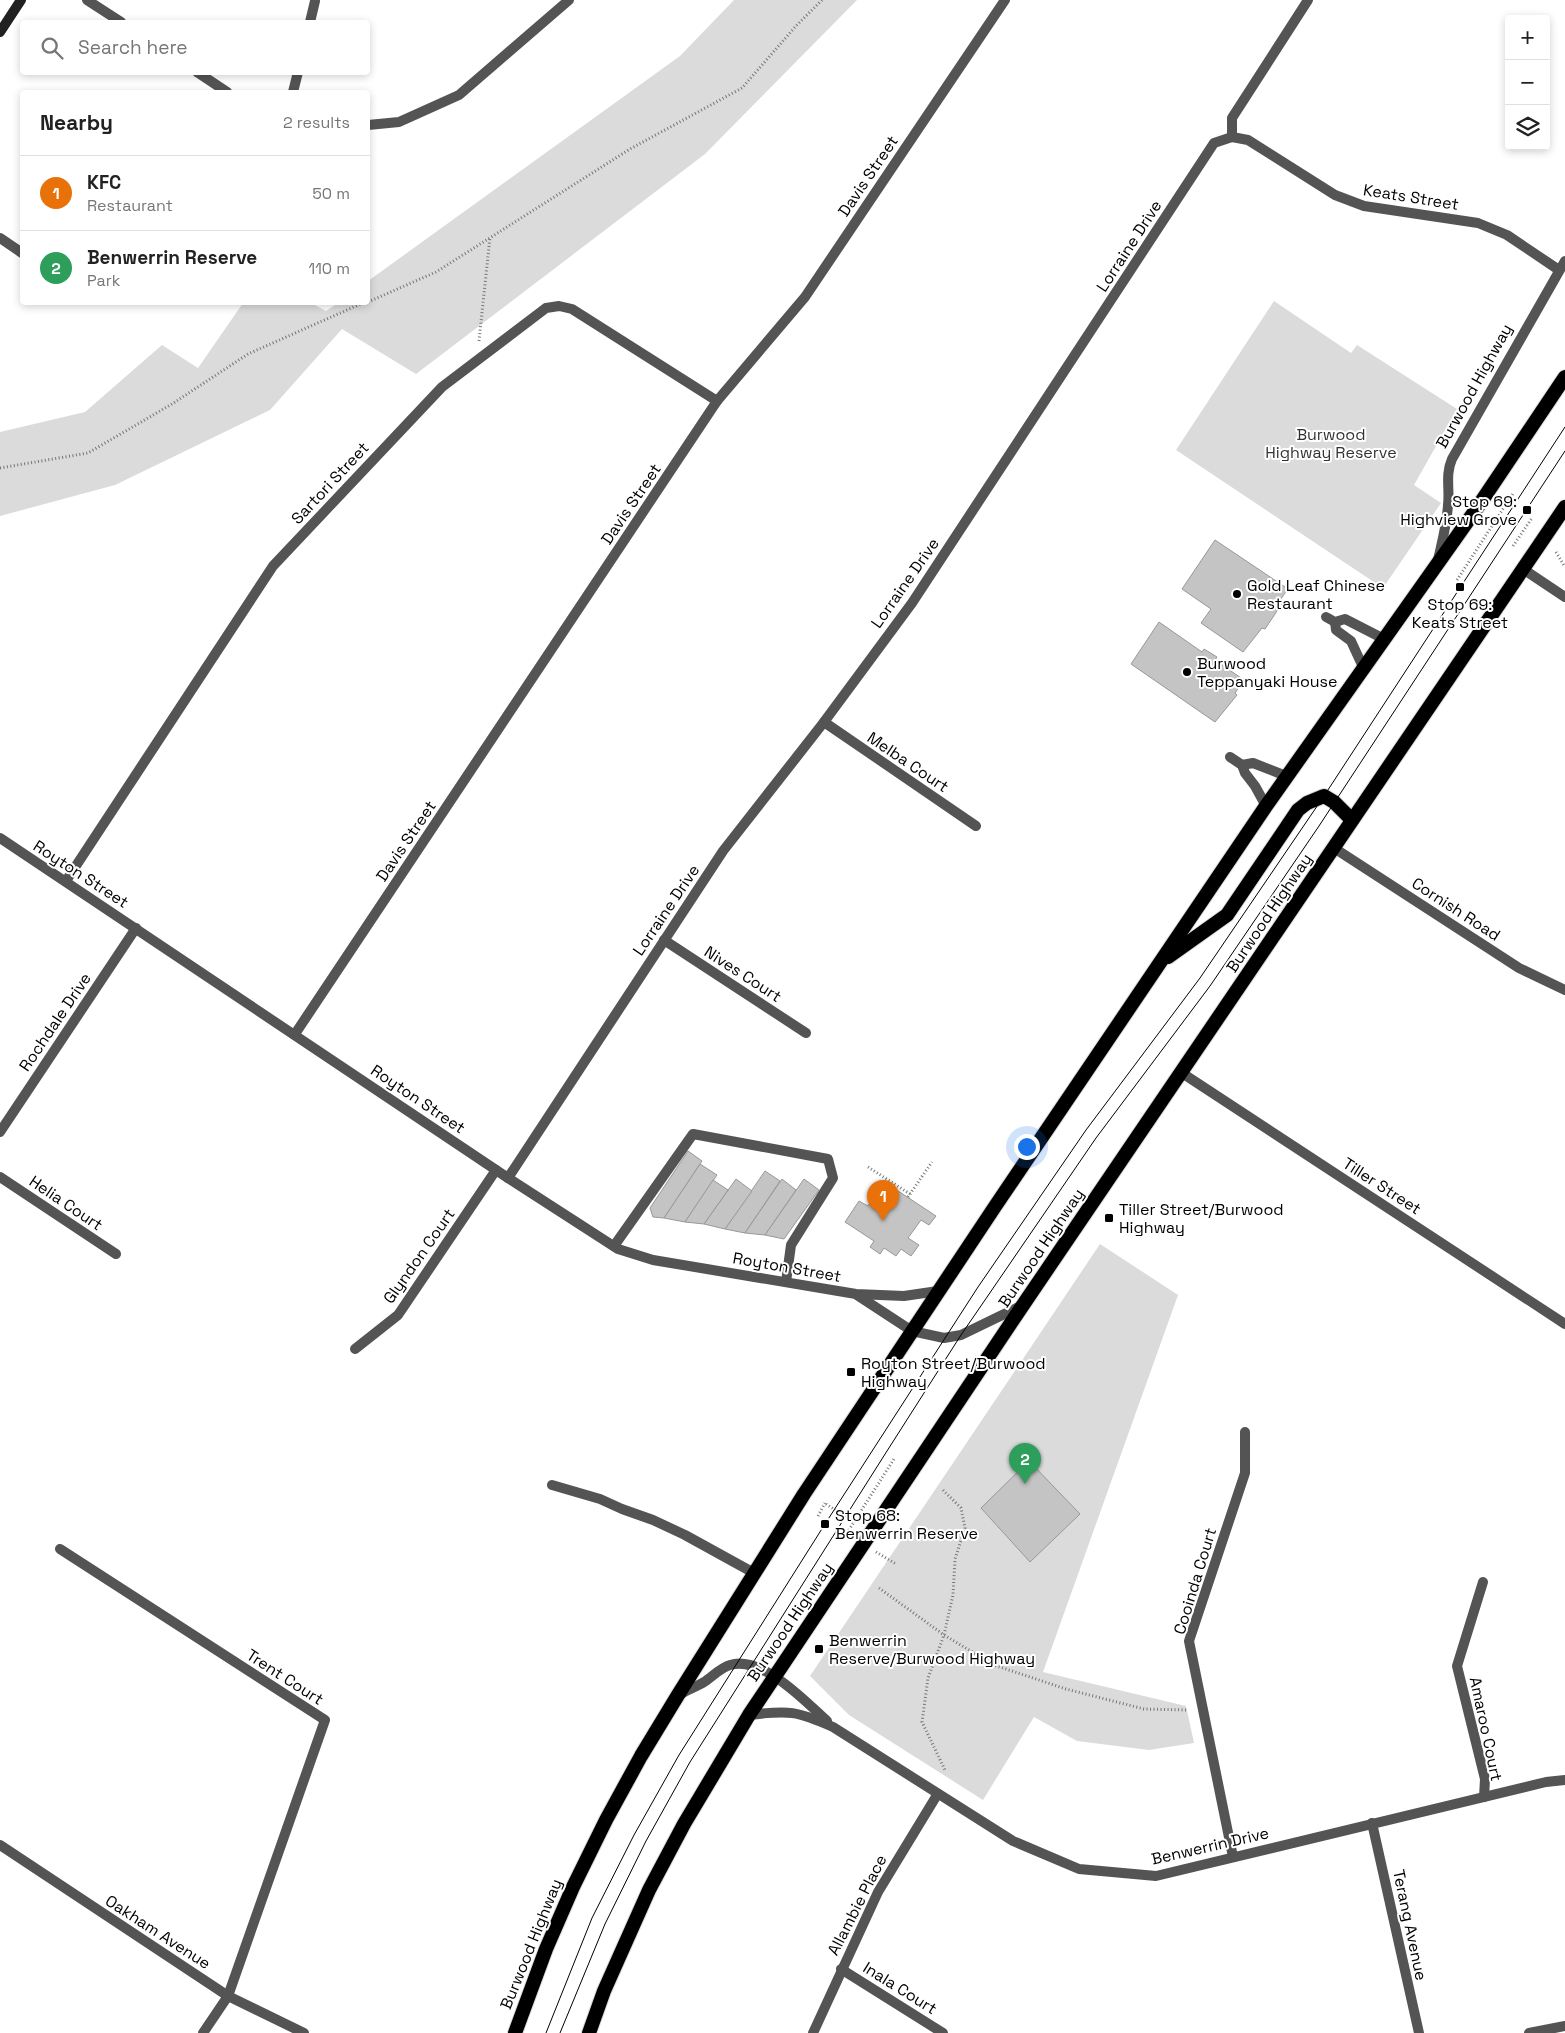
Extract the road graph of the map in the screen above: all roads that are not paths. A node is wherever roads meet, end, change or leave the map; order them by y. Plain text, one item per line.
1 (21, 0) edge
2 (87, 0) edge
3 (569, 0) edge
4 (1005, 0) edge
5 (1308, 0) edge
6 (316, 1) edge
7 (118, 20) edge
8 (311, 20) edge
9 (0, 32) edge
10 (202, 75) edge
11 (297, 75) edge
12 (224, 90) edge
13 (294, 90) edge
14 (370, 125) edge
15 (1232, 137) junction
16 (0, 238) edge
17 (20, 252) edge
18 (1562, 266) edge
19 (1565, 377) edge
20 (717, 401) junction
21 (1565, 507) edge
22 (1436, 566) junction
23 (1523, 569) junction
24 (1565, 597) edge
25 (1384, 639) junction
26 (1363, 667) junction
27 (824, 722) junction
28 (1230, 757) dead end
29 (1242, 765) junction
30 (1286, 776) junction
31 (1266, 806) junction
32 (1352, 820) junction
33 (976, 826) dead end
34 (0, 838) edge
35 (1334, 848) junction
36 (66, 881) junction
37 (136, 928) junction
38 (664, 940) junction
39 (1162, 961) junction
40 (1565, 990) edge
41 (806, 1032) dead end
42 (296, 1034) junction
43 (1182, 1072) junction
44 (0, 1132) edge
45 (496, 1170) junction
46 (0, 1177) edge
47 (508, 1178) junction
48 (614, 1246) junction
49 (116, 1254) dead end
50 (786, 1282) junction
51 (938, 1292) junction
52 (856, 1294) junction
53 (1023, 1305) junction
54 (1565, 1324) edge
55 (912, 1331) junction
56 (355, 1349) dead end
57 (1245, 1432) dead end
58 (552, 1485) dead end
59 (60, 1549) dead end
60 (754, 1573) junction
61 (1484, 1582) dead end
62 (775, 1677) junction
63 (678, 1696) junction
64 (749, 1715) junction
65 (833, 1727) junction
66 (1565, 1780) edge
67 (937, 1795) junction
68 (1484, 1797) junction
69 (1372, 1823) junction
70 (0, 1845) edge
71 (1233, 1857) junction
72 (841, 1969) junction
73 (228, 1996) junction
74 (1565, 2026) edge
75 (203, 2033) edge
76 (304, 2033) edge
77 (514, 2033) edge
78 (588, 2033) edge
79 (813, 2033) edge
80 (943, 2033) edge
81 (1419, 2033) edge
82 (1529, 2033) edge

1 - 9 main road
2 - 7 street
3 - 14 street
4 - 20 street, Davis Street
5 - 15 street
6 - 8 street
10 - 12 street
11 - 13 street
15 - 18 street, Keats Street
15 - 27 street, Lorraine Drive
16 - 17 street
18 - 22 street, Burwood Highway
19 - 22 highway, Burwood Highway
20 - 36 street, Sartori Street
20 - 42 street, Davis Street
21 - 23 highway, Burwood Highway
22 - 25 highway, Burwood Highway
23 - 24 street
23 - 32 highway, Burwood Highway
25 - 26 highway, Burwood Highway
25 - 26 street
26 - 30 highway, Burwood Highway
27 - 33 street, Melba Court
27 - 38 street, Lorraine Drive
28 - 29 street
29 - 30 street
29 - 31 street
30 - 31 highway, Burwood Highway
31 - 39 highway, Burwood Highway
32 - 35 highway, Burwood Highway
32 - 39 highway
34 - 36 street, Royton Street
35 - 40 street, Cornish Road
35 - 43 highway, Burwood Highway
36 - 37 street, Royton Street
37 - 42 street, Royton Street
37 - 44 street, Rochdale Drive
38 - 41 street, Nives Court
38 - 47 street, Lorraine Drive
39 - 51 highway, Burwood Highway
42 - 45 street, Royton Street
43 - 53 highway, Burwood Highway
43 - 54 street, Tiller Street
45 - 47 street, Royton Street
45 - 56 street, Glyndon Court
46 - 49 street, Helia Court
47 - 48 street, Royton Street
48 - 50 street, Royton Street
48 - 50 street
50 - 52 street, Royton Street
51 - 52 street, Royton Street
51 - 55 highway, Burwood Highway
52 - 55 street, Royton Street
53 - 55 street, Royton Street
53 - 62 highway, Burwood Highway
55 - 60 highway, Burwood Highway
57 - 71 street, Cooinda Court
58 - 60 street
59 - 73 street, Trent Court
60 - 63 highway, Burwood Highway
61 - 68 street, Amaroo Court
62 - 63 street, Benwerrin Drive
62 - 64 highway, Burwood Highway
62 - 65 street, Benwerrin Drive
63 - 77 highway, Burwood Highway
64 - 65 street, Benwerrin Drive
64 - 78 highway, Burwood Highway
65 - 67 street, Benwerrin Drive
66 - 68 street, Benwerrin Drive
67 - 71 street, Benwerrin Drive
67 - 72 street, Allambie Place
68 - 69 street, Benwerrin Drive
69 - 71 street, Benwerrin Drive
69 - 81 street, Terang Avenue
70 - 73 street, Oakham Avenue
72 - 79 street, Allambie Place
72 - 80 street, Inala Court
73 - 75 street
73 - 76 street, Oakham Avenue
74 - 82 street

